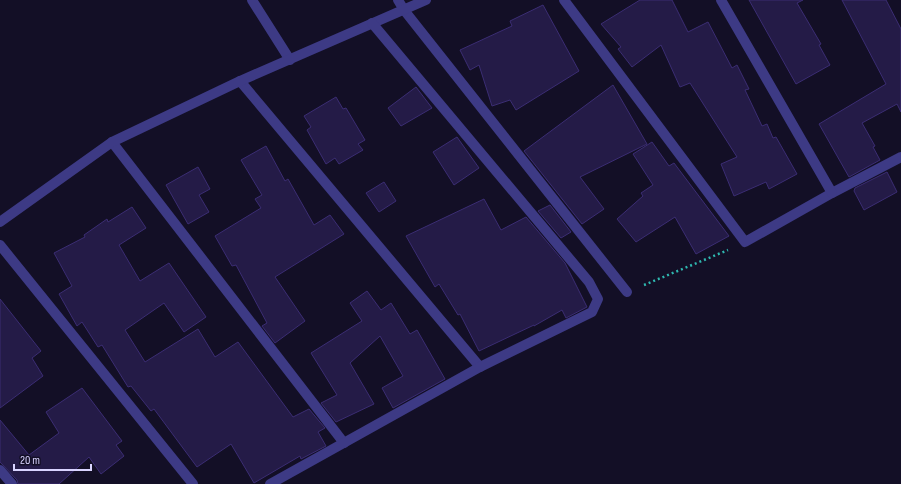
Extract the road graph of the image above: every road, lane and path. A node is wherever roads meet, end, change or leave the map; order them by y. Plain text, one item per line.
1 (252, 0) edge
2 (398, 0) edge
3 (426, 0) edge
4 (564, 0) edge
5 (721, 0) edge
6 (404, 10) junction
7 (372, 23) junction
8 (290, 60) junction
9 (240, 81) junction
10 (112, 142) junction
11 (901, 157) edge
12 (832, 193) junction
13 (0, 222) edge
14 (745, 242) junction
15 (0, 245) edge
16 (627, 292) joint
17 (480, 367) junction
18 (344, 443) junction
19 (0, 470) edge
20 (12, 484) edge
21 (194, 484) edge
22 (270, 484) edge

1 - 8 street
2 - 6 street
3 - 6 street
4 - 14 street
5 - 12 street
6 - 7 street
6 - 16 street
7 - 8 street
7 - 17 street
8 - 9 street
9 - 10 street
9 - 17 street
10 - 13 street
10 - 18 street
11 - 12 street
12 - 14 street
14 - 16 path
15 - 21 street
17 - 18 street
18 - 22 street
19 - 20 street

